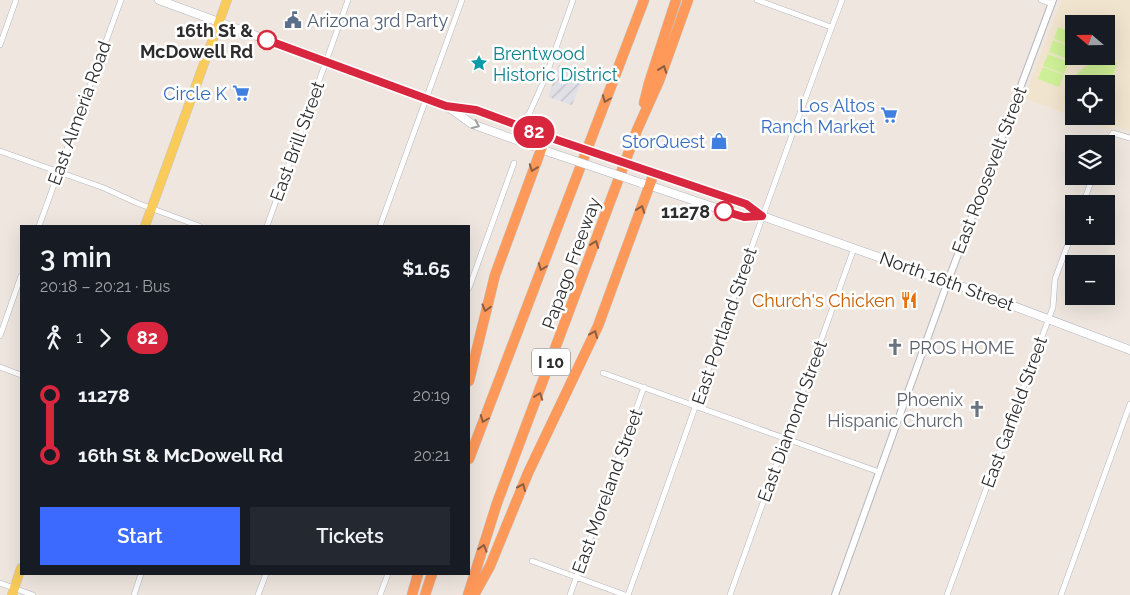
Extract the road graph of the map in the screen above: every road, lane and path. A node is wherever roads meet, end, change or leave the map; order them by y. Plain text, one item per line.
1 (16, 0) edge
2 (120, 0) edge
3 (159, 0) edge
4 (228, 0) edge
5 (348, 0) edge
6 (462, 0) edge
7 (573, 0) edge
8 (676, 0) edge
9 (688, 0) edge
10 (757, 0) edge
11 (842, 0) edge
12 (1041, 0) edge
13 (644, 2) edge
14 (1052, 2) edge
15 (219, 22) junction
16 (831, 27) junction
17 (0, 45) edge
18 (326, 62) junction
19 (426, 99) junction
20 (446, 106) junction
21 (512, 124) junction
22 (637, 130) junction
23 (1112, 135) edge
24 (546, 136) junction
25 (1130, 138) edge
26 (540, 149) junction
27 (0, 150) edge
28 (514, 163) dead end
29 (58, 172) junction
30 (654, 173) junction
31 (645, 185) junction
32 (151, 208) junction
33 (762, 216) junction
34 (38, 225) edge
35 (145, 225) edge
36 (196, 225) edge
37 (267, 225) edge
38 (380, 225) edge
39 (1068, 245) edge
40 (854, 248) junction
41 (20, 279) edge
42 (948, 281) junction
43 (470, 285) edge
44 (1048, 319) junction
45 (0, 336) edge
46 (1130, 350) edge
47 (0, 367) edge
48 (603, 373) dead end
49 (20, 375) edge
50 (470, 377) edge
51 (644, 387) junction
52 (1130, 404) edge
53 (696, 406) junction
54 (786, 438) junction
55 (470, 457) edge
56 (879, 472) junction
57 (532, 561) dead end
58 (20, 571) edge
59 (141, 575) edge
60 (266, 575) edge
61 (388, 575) edge
62 (418, 575) edge
63 (432, 575) edge
64 (576, 577) junction
65 (0, 583) edge
66 (13, 592) edge
67 (33, 595) edge
68 (134, 595) edge
69 (258, 595) edge
70 (380, 595) edge
71 (412, 595) edge
72 (425, 595) edge
73 (468, 595) edge
74 (474, 595) edge
75 (570, 595) edge
76 (626, 595) edge
77 (730, 595) edge
78 (835, 595) edge
79 (948, 595) edge
80 (1061, 595) edge

1 - 17 street
2 - 29 street, East Almeria Road
3 - 15 main road, North 16th Street
4 - 15 main road
5 - 18 street, East Brill Street
6 - 19 street
7 - 21 street
8 - 22 highway
22 -> 9 highway, Papago Freeway / I 10
10 - 16 street
11 - 16 street, East Portland Street
12 - 14 street
13 -> 55 highway, Papago Freeway / I 10
14 - 42 street, East Roosevelt Street
15 - 18 main road, North 16th Street
15 - 32 main road
16 - 33 street, East Portland Street
18 - 19 main road, North 16th Street
18 - 37 street, East Brill Street
19 - 20 main road, North 16th Street
19 - 38 street
20 - 21 main road, North 16th Street
20 -> 26 main road, North 16th Street
21 - 24 main road, North 16th Street
73 -> 22 highway, Papago Freeway / I 10
23 - 25 street
24 - 26 highway
24 - 30 main road, North 16th Street, bridge
26 - 31 main road, North 16th Street, bridge
26 -> 50 highway
27 - 29 street
28 - 43 street
29 - 32 street
29 - 34 street, East Almeria Road
30 - 31 highway
30 - 33 main road, North 16th Street
31 - 33 main road, North 16th Street
74 -> 31 highway
32 - 35 main road
32 - 36 street
33 - 40 main road, North 16th Street
33 - 53 street, East Portland Street
39 - 44 street, East Garfield Street
40 - 42 main road, North 16th Street
40 - 54 street, East Diamond Street
41 - 45 street
42 - 44 main road, North 16th Street
42 - 56 street, East Roosevelt Street
44 - 46 main road, North 16th Street
44 - 79 street, East Garfield Street
47 - 49 street
48 - 51 street
51 - 53 street
51 - 64 street, East Moreland Street
52 - 80 street
53 - 54 street
53 - 76 street, East Portland Street
54 - 56 street
54 - 77 street, East Diamond Street
56 - 78 street, East Roosevelt Street
57 - 64 street
58 - 66 main road
59 - 68 street
60 - 69 street
61 - 70 street
62 - 71 highway
63 - 72 highway
64 - 75 street, East Moreland Street
64 - 76 street
65 - 66 street
66 - 67 street

